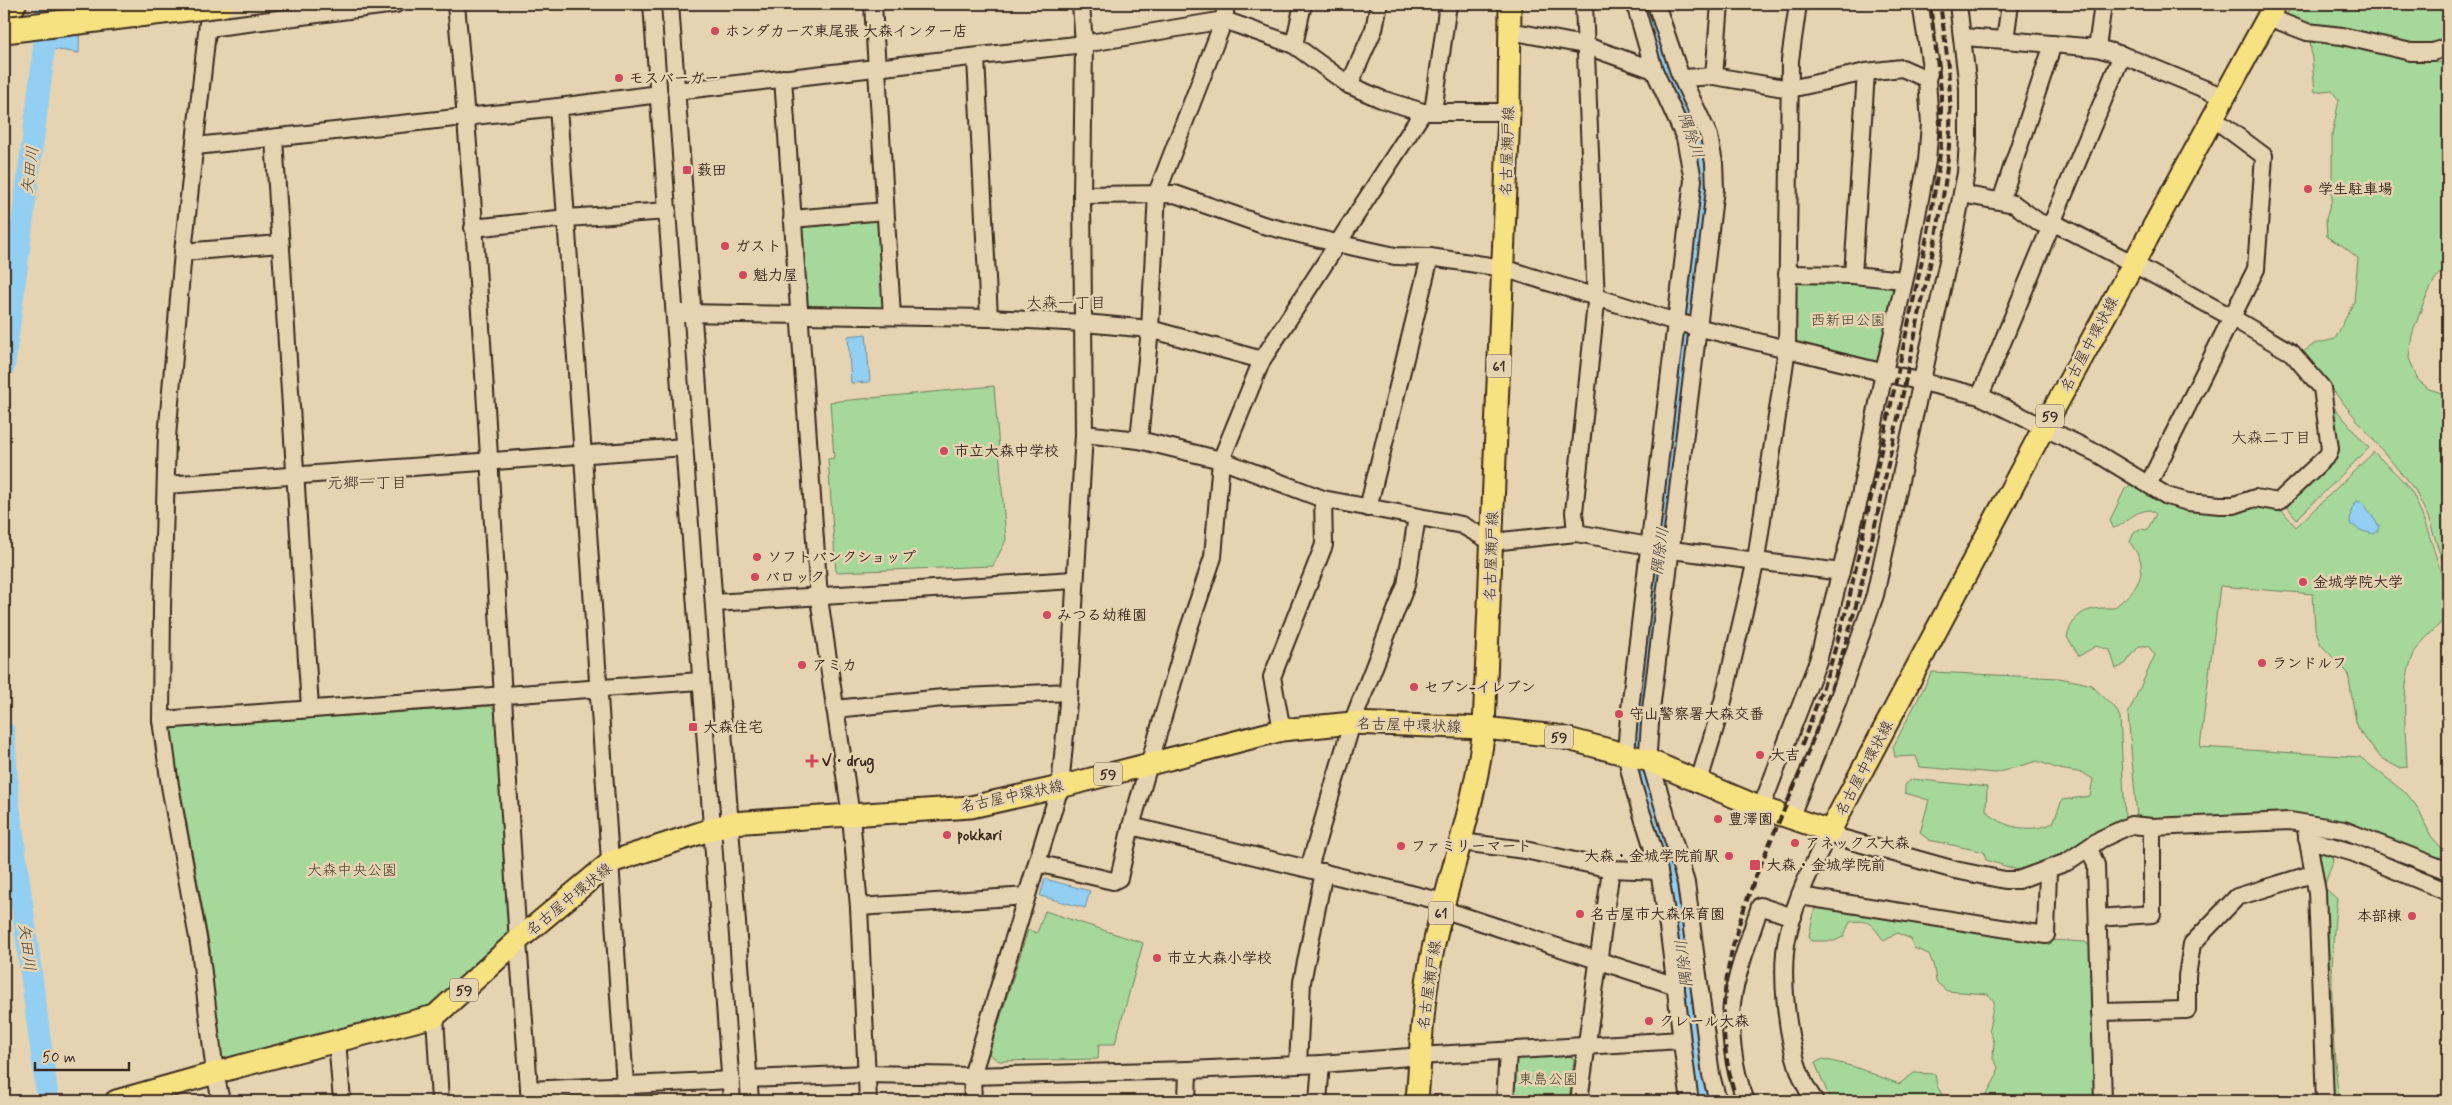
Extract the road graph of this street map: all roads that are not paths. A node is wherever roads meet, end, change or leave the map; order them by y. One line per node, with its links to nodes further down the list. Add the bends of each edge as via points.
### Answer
1 (13, 4): 23 (highway)
2 (210, 4): 26 (street)
3 (221, 4): 27 (highway, bridge)
4 (396, 4): 26 (street)
5 (456, 4): 54 (street)
6 (652, 4): 49 (street)
7 (670, 4): 48 (street)
8 (873, 4): 39 (street)
9 (1080, 4): 31 (street)
10 (1303, 4): 33 (street)
11 (1379, 4): 46 (street, via 1374,29)
12 (1448, 4): 52 (street)
13 (1510, 4): 28 (main road, 名古屋瀬戸線 / 61)
14 (1584, 4): 34 (street)
15 (1635, 4): 40 (street)
16 (1656, 4): 44 (street, via 1679,72)
17 (1720, 4): 42 (street)
18 (1798, 4): 47 (street, via 1790,60)
19 (1921, 4): 45 (street, via 1931,67)
20 (1958, 4): 29 (street)
21 (2010, 4): 30 (street)
22 (2103, 4): 36 (street)
23 (4, 5)
24 (2272, 10): 35 (street, via 2307,32 2342,36 2411,52 2432,52); 50 (main road, 名古屋中環状線 / 59)
25 (1225, 12): 31 (street); 33 (street); 58 (street)
26 (208, 28): 57 (street)
27 (4, 30)
28 (1510, 31): 34 (street); 53 (main road, 名古屋瀬戸線 / 61)
29 (1963, 37): 30 (street); 59 (street, via 1968,139)
30 (2005, 40): 32 (street)
31 (1084, 44): 38 (street); 60 (street)
32 (2053, 44): 36 (street); 61 (street)
33 (1294, 45): 46 (street)
34 (1584, 46): 40 (street); 77 (street)
35 (2448, 46)
36 (2098, 48): 37 (street)
37 (2122, 55): 50 (street); 66 (street)
38 (976, 58): 39 (street); 83 (street)
39 (877, 69): 43 (street); 63 (street)
40 (1654, 70): 84 (street, via 1685,138 1693,180)
41 (1866, 72): 45 (street, via 1902,68); 47 (street); 75 (street)
42 (1714, 76): 44 (street); 47 (street)
43 (783, 78): 48 (street); 65 (street)
44 (1684, 78): 86 (street, via 1708,136 1714,163 1715,189)
45 (1927, 79): 76 (street, via 1930,124 1927,161)
46 (1349, 85): 52 (street, via 1381,99)
47 (1790, 89): 74 (street)
48 (676, 92): 79 (street)
49 (660, 94): 51 (street); 62 (street)
50 (2224, 97): 55 (main road, 名古屋中環状線 / 59)
51 (558, 108): 54 (street); 64 (street)
52 (1428, 112): 53 (street); 68 (street)
53 (1509, 112): 73 (main road, 名古屋瀬戸線 / 61)
54 (466, 115): 56 (street); 67 (street)
55 (2213, 118): 72 (main road, 名古屋中環状線 / 59); 82 (street, via 2264,156 2256,269)
56 (274, 138): 57 (street); 69 (street)
57 (196, 146): 70 (street)
58 (1157, 193): 60 (street); 68 (street, via 1175,194 1263,225); 87 (street)
59 (1962, 194): 61 (street); 91 (street)
60 (1082, 195): 85 (street)
61 (2001, 201): 66 (street, via 2014,204 2040,223)
62 (668, 211): 64 (street); 78 (street)
63 (885, 211): 65 (street); 81 (street)
64 (567, 218): 67 (street); 97 (street)
65 (792, 219): 80 (street)
66 (2052, 224): 72 (street); 92 (street)
67 (473, 228): 99 (street)
68 (1336, 243): 71 (street, via 1395,256); 89 (street)
69 (280, 244): 70 (street); 100 (street)
70 (183, 252): 102 (street)
71 (1430, 257): 73 (street); 104 (street)
72 (2132, 263): 82 (street); 93 (main road, 名古屋中環状線 / 59)
73 (1503, 268): 77 (street); 107 (main road, 名古屋瀬戸線 / 61)
74 (1787, 274): 75 (street); 88 (street)
75 (1853, 275): 76 (street)
76 (1904, 280): 90 (street)
77 (1595, 296): 84 (street); 106 (street, via 1574,512)
78 (675, 313): 79 (street); 96 (street)
79 (692, 313): 80 (street); 114 (street)
80 (798, 315): 81 (street); 113 (street)
81 (892, 316): 83 (street)
82 (2231, 317): 101 (street); 101 (street, via 2292,353 2322,388 2330,449 2328,455 2278,502 2255,498 2234,505 2188,502 2167,496)
83 (989, 318): 85 (street)
84 (1676, 322): 86 (street); 108 (street)
85 (1084, 323): 87 (street); 94 (street)
86 (1698, 328): 88 (street); 109 (street)
87 (1150, 329): 89 (street); 95 (street)
88 (1787, 348): 90 (street); 110 (street)
89 (1262, 360): 98 (street)
90 (1884, 372): 91 (street); 111 (street, via 1860,496)
91 (1923, 382): 92 (street); 131 (street, via 1875,595 1838,700)
92 (1980, 396): 93 (street)
93 (2043, 429): 101 (street, via 2098,454); 135 (main road, 名古屋中環状線 / 59)
94 (1084, 434): 95 (street); 112 (street)
95 (1139, 440): 98 (street)
96 (685, 447): 97 (street); 115 (street)
97 (584, 456): 99 (street); 116 (street)
98 (1222, 460): 103 (street); 126 (street, via 1213,558 1188,631)
99 (490, 463): 100 (street); 118 (street)
100 (294, 474): 102 (street); 119 (street)
101 (2149, 483)
102 (166, 485): 121 (street)
103 (1324, 499): 104 (street); 124 (street, via 1324,546 1272,677)
104 (1368, 508): 105 (street)
105 (1418, 517): 107 (street, via 1462,525); 122 (street, via 1406,585)
106 (1576, 533): 107 (street); 108 (street)
107 (1492, 542): 123 (main road, 名古屋瀬戸線 / 61)
108 (1649, 546): 125 (street, via 1629,717)
109 (1672, 550): 110 (street); 125 (street, via 1648,751)
110 (1756, 560): 111 (street); 127 (street, via 1723,701)
111 (1841, 572): 129 (street, via 1818,662)
112 (1074, 580): 113 (street); 117 (street)
113 (819, 598): 114 (street); 120 (street)
114 (714, 603): 132 (street)
115 (700, 681): 116 (street); 132 (street)
116 (598, 690): 118 (street); 139 (street)
117 (1069, 692): 120 (street, via 943,698); 128 (street)
118 (505, 696): 119 (street); 154 (street)
119 (310, 708): 121 (street)
120 (835, 709): 130 (street)
121 (161, 720): 167 (street, via 200,949)
122 (1352, 723): 123 (main road, 名古屋中環状線 / 59); 124 (main road, 名古屋中環状線 / 59); 142 (street)
123 (1484, 728): 125 (main road, 名古屋中環状線 / 59, via 1557,736); 137 (main road, 名古屋瀬戸線 / 61, via 1481,757)
124 (1282, 730): 126 (main road, 名古屋中環状線 / 59)
125 (1638, 757): 127 (main road, 名古屋中環状線 / 59); 144 (street, via 1631,778); 189 (street, via 1686,883 1711,1075)
126 (1150, 764): 128 (main road, 名古屋中環状線 / 59); 133 (street)
127 (1700, 781): 129 (main road, 名古屋中環状線 / 59)
128 (1060, 787): 130 (main road, 名古屋中環状線 / 59, via 971,807); 140 (street)
129 (1761, 808): 131 (main road, 名古屋中環状線 / 59)
130 (852, 816): 132 (main road, 名古屋中環状線 / 59); 151 (street)
131 (1790, 818): 135 (main road, 名古屋中環状線 / 59)
132 (722, 826): 139 (main road, 名古屋中環状線 / 59); 170 (street); 171 (street)
133 (1131, 826): 140 (street, via 1119,878 1112,881); 142 (street)
134 (2152, 827): 136 (street, via 2282,820); 138 (street, via 2131,825); 153 (street, via 2152,914)
135 (1830, 831): 143 (street, via 1841,838 2005,880 2018,880); 149 (street)
136 (2306, 831): 145 (street, via 2344,830); 146 (street); 147 (street)
137 (1460, 842): 141 (street, via 1525,850); 150 (main road, 名古屋瀬戸線 / 61)
138 (2090, 848): 143 (street); 153 (street, via 2096,865)
139 (611, 862): 154 (main road, 名古屋中環状線 / 59); 172 (street)
140 (1037, 863): 148 (street)
141 (1610, 869): 144 (street); 155 (street)
142 (1317, 870): 150 (street); 165 (street, via 1302,982)
143 (2048, 870): 149 (street, via 2046,935)
144 (1659, 871): 156 (street)
145 (2448, 872)
146 (2312, 874): 157 (street, via 2237,897 2192,944 2186,1010); 193 (street, via 2317,892)
147 (2448, 892)
148 (1027, 896): 151 (street); 169 (street)
149 (1800, 896): 152 (street)
150 (1443, 906): 155 (street); 163 (main road, 名古屋瀬戸線 / 61, via 1427,980)
151 (859, 907): 168 (street)
152 (1793, 917): 190 (street, via 1760,906 1733,992 1731,1025 1735,1060); 191 (street, via 1788,934 1784,982 1791,1036 1802,1078)
153 (2098, 918): 157 (street)
154 (518, 940): 158 (main road, 名古屋中環状線 / 59); 173 (street)
155 (1597, 960): 156 (street); 161 (street)
156 (1676, 986): 160 (street)
157 (2100, 1012): 192 (street)
158 (435, 1016): 159 (main road, 名古屋中環状線 / 59); 177 (street)
159 (337, 1040): 167 (main road, 名古屋中環状線 / 59); 176 (street)
160 (1680, 1040): 161 (street); 188 (street)
161 (1586, 1047): 162 (street); 187 (street)
162 (1508, 1051): 163 (street); 186 (street)
163 (1420, 1058): 164 (street); 185 (main road, 名古屋瀬戸線 / 61)
164 (1321, 1064): 165 (street); 184 (street)
165 (1298, 1065): 166 (street)
166 (1188, 1070): 169 (street); 183 (street)
167 (215, 1073): 174 (main road, 名古屋中環状線 / 59); 175 (street)
168 (866, 1074): 169 (street); 170 (street); 181 (street)
169 (972, 1076): 182 (street)
170 (748, 1079): 180 (street)
171 (731, 1080): 172 (street); 179 (street)
172 (625, 1084): 173 (street); 178 (street)
173 (529, 1096)
174 (116, 1101)
175 (221, 1101)
176 (342, 1101)
177 (440, 1101)
178 (626, 1101)
179 (732, 1101)
180 (750, 1101)
181 (868, 1101)
182 (973, 1101)
183 (1188, 1101)
184 (1318, 1101)
185 (1417, 1101)
186 (1506, 1101)
187 (1579, 1101)
188 (1690, 1101)
189 (1718, 1101)
190 (1746, 1101)
191 (1814, 1101)
192 (2103, 1101)
193 (2325, 1101)

